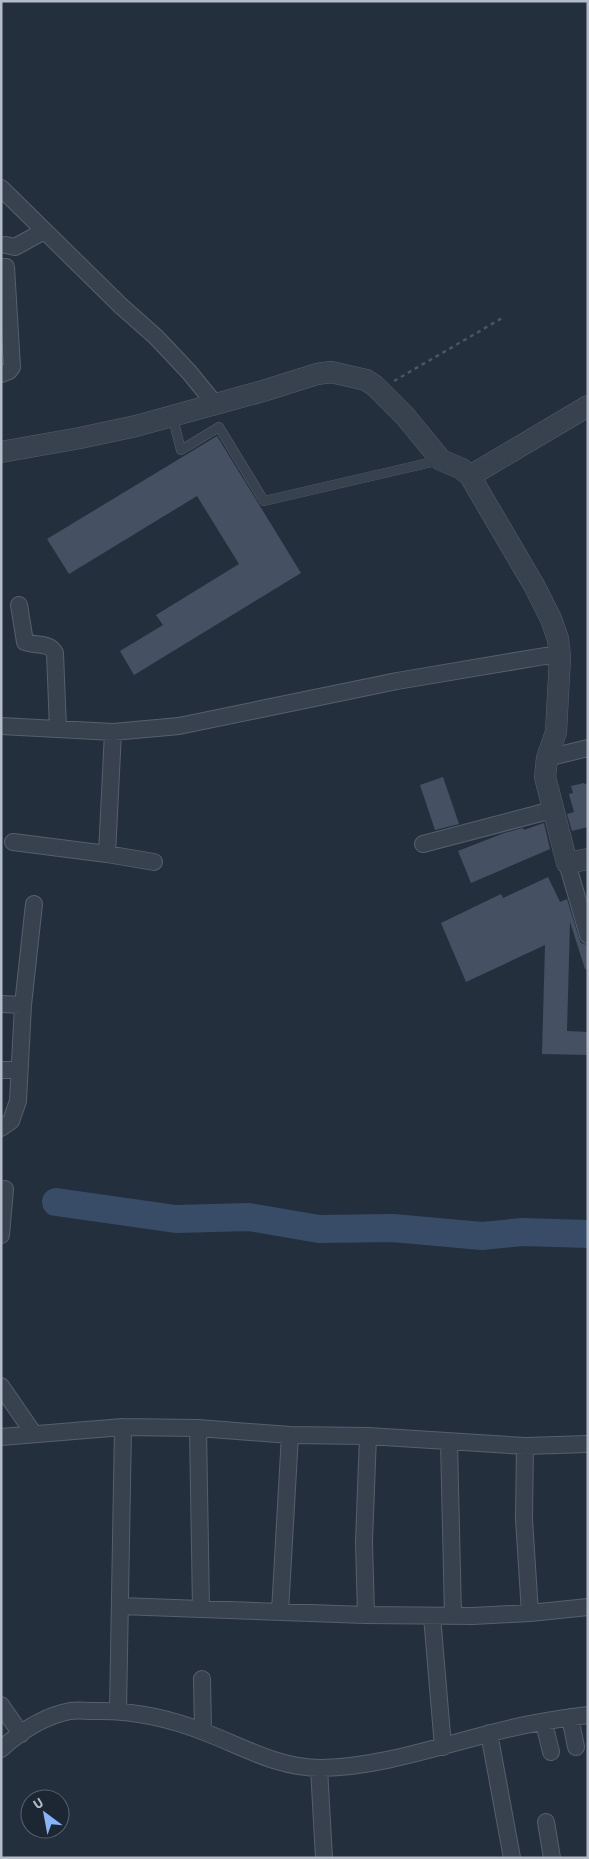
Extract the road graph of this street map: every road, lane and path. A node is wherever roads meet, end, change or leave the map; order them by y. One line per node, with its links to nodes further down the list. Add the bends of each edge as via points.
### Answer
1 (1, 188): 2 (street)
2 (44, 231): 3 (street, via 15,247); 8 (street, via 156,337)
3 (4, 243)
4 (1, 267): 6 (street, via 6,267 12,367)
5 (504, 317): 7 (path)
6 (1, 374)
7 (380, 390): 8 (street, via 366,380 331,372); 12 (street)
8 (215, 404): 10 (street)
9 (588, 406): 13 (street)
10 (172, 415): 11 (street, via 90,436); 12 (lane, via 181,450 219,427 264,501)
11 (1, 452)
12 (441, 460): 13 (street)
13 (470, 476): 15 (street, via 552,619)
14 (19, 605): 17 (street, via 25,642 48,645 55,653)
15 (560, 657): 18 (street, via 545,656 397,681 178,726); 20 (street, via 556,732)
16 (1, 726): 17 (street)
17 (58, 729): 18 (street)
18 (113, 732): 24 (street)
19 (588, 748): 20 (street)
20 (547, 758): 21 (street, via 545,777)
21 (552, 810): 23 (street); 25 (street)
22 (13, 842): 24 (street)
23 (423, 844)
24 (107, 854): 26 (street)
25 (578, 861): 28 (street)
26 (154, 862)
27 (34, 904): 30 (street)
28 (588, 935)
29 (1, 1004): 30 (street)
30 (23, 1005): 32 (street)
31 (1, 1070): 32 (street)
32 (19, 1070): 33 (street, via 16,1108 11,1121)
33 (1, 1128)
34 (5, 1189): 35 (street)
35 (1, 1235)
36 (1, 1386): 39 (street)
37 (123, 1427): 38 (street); 39 (street); 46 (street)
38 (198, 1428): 40 (street); 48 (street)
39 (34, 1434): 42 (street)
40 (290, 1435): 41 (street); 49 (street)
41 (368, 1436): 43 (street); 51 (street, via 364,1542)
42 (1, 1437)
43 (449, 1442): 45 (street); 53 (street)
44 (588, 1444): 45 (street)
45 (526, 1446): 50 (street, via 524,1519)
46 (120, 1606): 48 (street); 56 (street)
47 (588, 1607): 50 (street)
48 (201, 1609): 49 (street)
49 (280, 1612): 51 (street)
50 (530, 1613): 53 (street)
51 (366, 1615): 52 (street)
52 (432, 1616): 53 (street); 63 (street)
53 (453, 1616)
54 (202, 1679): 60 (street)
55 (1, 1705): 61 (street)
56 (118, 1710): 60 (street, via 163,1718); 61 (street, via 71,1711 39,1722)
57 (588, 1715): 58 (street)
58 (570, 1717): 59 (street); 64 (street)
59 (544, 1723): 62 (street); 66 (street)
60 (203, 1731): 67 (street, via 267,1759)
61 (20, 1734): 65 (street)
62 (489, 1734): 63 (street); 70 (street)
63 (443, 1747): 67 (street)
64 (576, 1747)
65 (1, 1749)
66 (551, 1752)
67 (320, 1771): 69 (street)
68 (546, 1822): 71 (street)
69 (324, 1858)
70 (512, 1858)
71 (552, 1858)

